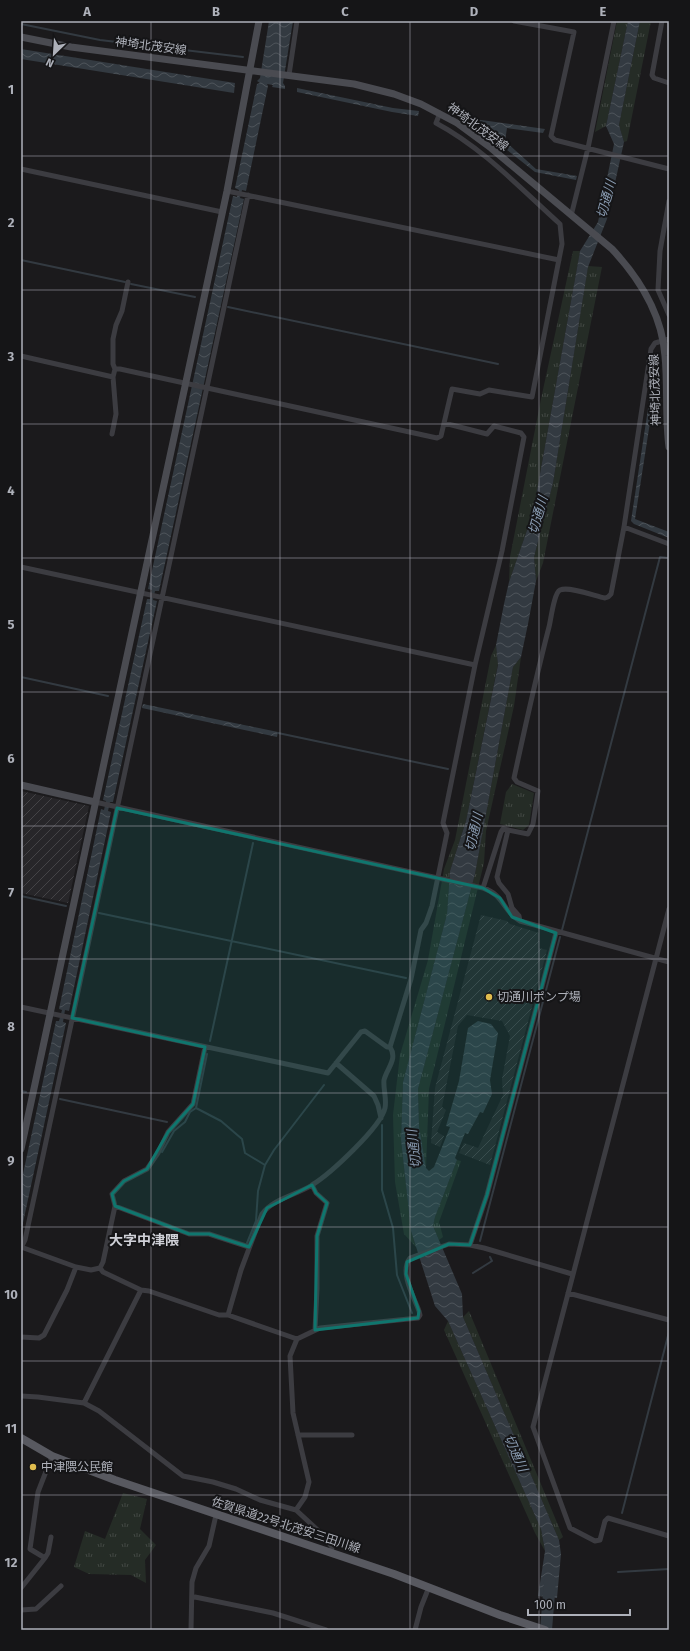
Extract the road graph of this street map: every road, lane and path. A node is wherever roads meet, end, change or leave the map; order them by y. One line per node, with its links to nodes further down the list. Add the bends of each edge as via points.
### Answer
1 (259, 21): 7 (street)
2 (297, 21): 8 (street)
3 (514, 21): 11 (street, via 574,32 551,136 555,140)
4 (614, 21): 11 (street)
5 (662, 21): 9 (street, via 652,75)
6 (21, 37): 7 (street, 神埼北茂安線, via 71,47)
7 (254, 70): 8 (street, 神埼北茂安線); 14 (street)
8 (289, 75): 10 (street, 神埼北茂安線, via 354,84 394,94)
9 (669, 83)
10 (440, 113): 18 (street, 神埼北茂安線, via 491,148); 19 (street, via 436,123 477,150 560,224 562,244)
11 (588, 148): 13 (street); 18 (street)
12 (21, 169): 17 (street)
13 (669, 169)
14 (227, 191): 15 (street); 17 (street)
15 (248, 195): 19 (street); 27 (street)
16 (669, 201): 21 (street, via 660,251 658,290)
17 (222, 212): 26 (street)
18 (571, 216): 22 (street, 神埼北茂安線, via 612,249 627,265 653,308)
19 (559, 260): 28 (street, via 532,397 489,390 480,394 452,389)
20 (128, 282): 24 (street, via 113,339)
21 (669, 316)
22 (666, 340): 30 (street, 神埼北茂安線, via 666,426); 31 (street, via 656,343 651,349)
23 (21, 356): 25 (street)
24 (115, 369): 25 (street); 26 (street)
25 (113, 377): 29 (street, via 116,414)
26 (188, 384): 27 (street); 34 (street)
27 (206, 387): 28 (street, via 437,438 441,436); 35 (street)
28 (444, 423): 36 (street, via 487,434 494,426 521,433 524,437 502,551)
29 (112, 434)
30 (669, 448)
31 (624, 527): 32 (street); 40 (street, via 618,565 608,597 567,589 556,594 514,778 517,782 538,791 533,824 528,834)
32 (669, 544)
33 (21, 568): 34 (street)
34 (141, 594): 35 (street); 38 (street)
35 (161, 598): 36 (street); 39 (street)
36 (475, 665): 41 (street, via 444,823 447,833)
37 (21, 785): 38 (street)
38 (95, 802): 39 (street); 49 (street)
39 (117, 808): 41 (street); 50 (street)
40 (508, 830): 42 (street, via 503,829 501,832); 44 (street, via 497,878 508,894)
41 (439, 879): 42 (street); 52 (street, via 422,930 411,979)
42 (482, 888): 44 (street, via 500,898 512,917)
43 (669, 909): 46 (street)
44 (520, 922): 45 (street)
45 (556, 933): 46 (street); 58 (street, via 487,1195)
46 (656, 959): 47 (street); 63 (street)
47 (669, 962)
48 (21, 1007): 49 (street)
49 (50, 1013): 50 (street); 55 (street)
50 (72, 1018): 51 (street); 60 (street, via 25,1240)
51 (205, 1047): 53 (street, via 328,1073); 57 (street, via 193,1104 168,1132 147,1169 124,1181 112,1194)
52 (390, 1047): 53 (street, via 366,1032 361,1032); 54 (street, via 394,1059 386,1074 385,1108)
53 (336, 1064): 54 (street, via 374,1096)
54 (381, 1118): 56 (street, via 341,1161)
55 (21, 1149)
56 (312, 1185): 59 (street, via 267,1208 262,1214); 68 (street, via 316,1193 327,1203 317,1236)
57 (116, 1206): 59 (street, via 189,1234 209,1234); 62 (street)
58 (470, 1245): 63 (street); 68 (street, via 449,1244 410,1258 407,1262 406,1274 419,1311 418,1318)
59 (249, 1247): 66 (street)
60 (21, 1248): 61 (street)
61 (76, 1267): 62 (street, via 91,1270); 69 (street, via 44,1336)
62 (100, 1268): 64 (street, via 103,1272)
63 (572, 1274): 65 (street)
64 (141, 1290): 66 (street, via 219,1315); 72 (street)
65 (568, 1294): 67 (street); 79 (street, via 532,1426 570,1528 595,1541 600,1540 608,1518)
66 (228, 1315): 70 (street)
67 (669, 1320)
68 (315, 1330): 70 (street)
69 (21, 1337)
70 (298, 1339): 73 (street, via 290,1356 293,1413)
71 (21, 1396): 72 (street)
72 (84, 1403): 77 (street, via 99,1411 183,1476 213,1482 260,1500)
73 (298, 1435): 74 (street); 77 (street, via 309,1482 305,1497)
74 (352, 1435)
75 (21, 1438): 76 (main road, 佐賀県道22号北茂安三田川線)
76 (52, 1456): 78 (main road, 佐賀県道22号北茂安三田川線); 82 (street, via 38,1492 30,1549)
77 (296, 1510): 81 (street, via 323,1535 332,1547)
78 (216, 1515): 81 (main road, 佐賀県道22号北茂安三田川線); 86 (street, via 209,1546 196,1568 192,1582)
79 (669, 1536)
80 (52, 1537): 82 (street)
81 (331, 1552): 84 (main road, 佐賀県道22号北茂安三田川線)
82 (45, 1558): 85 (street)
83 (61, 1586): 87 (street, via 36,1609)
84 (429, 1587): 88 (main road, 佐賀県道22号北茂安三田川線); 91 (street)
85 (21, 1588)
86 (192, 1598): 89 (street); 90 (street, via 272,1613)
87 (21, 1610)
88 (528, 1626): 92 (main road, 佐賀県道22号北茂安三田川線)
89 (191, 1630)
90 (326, 1630)
91 (416, 1630)
92 (545, 1630)

